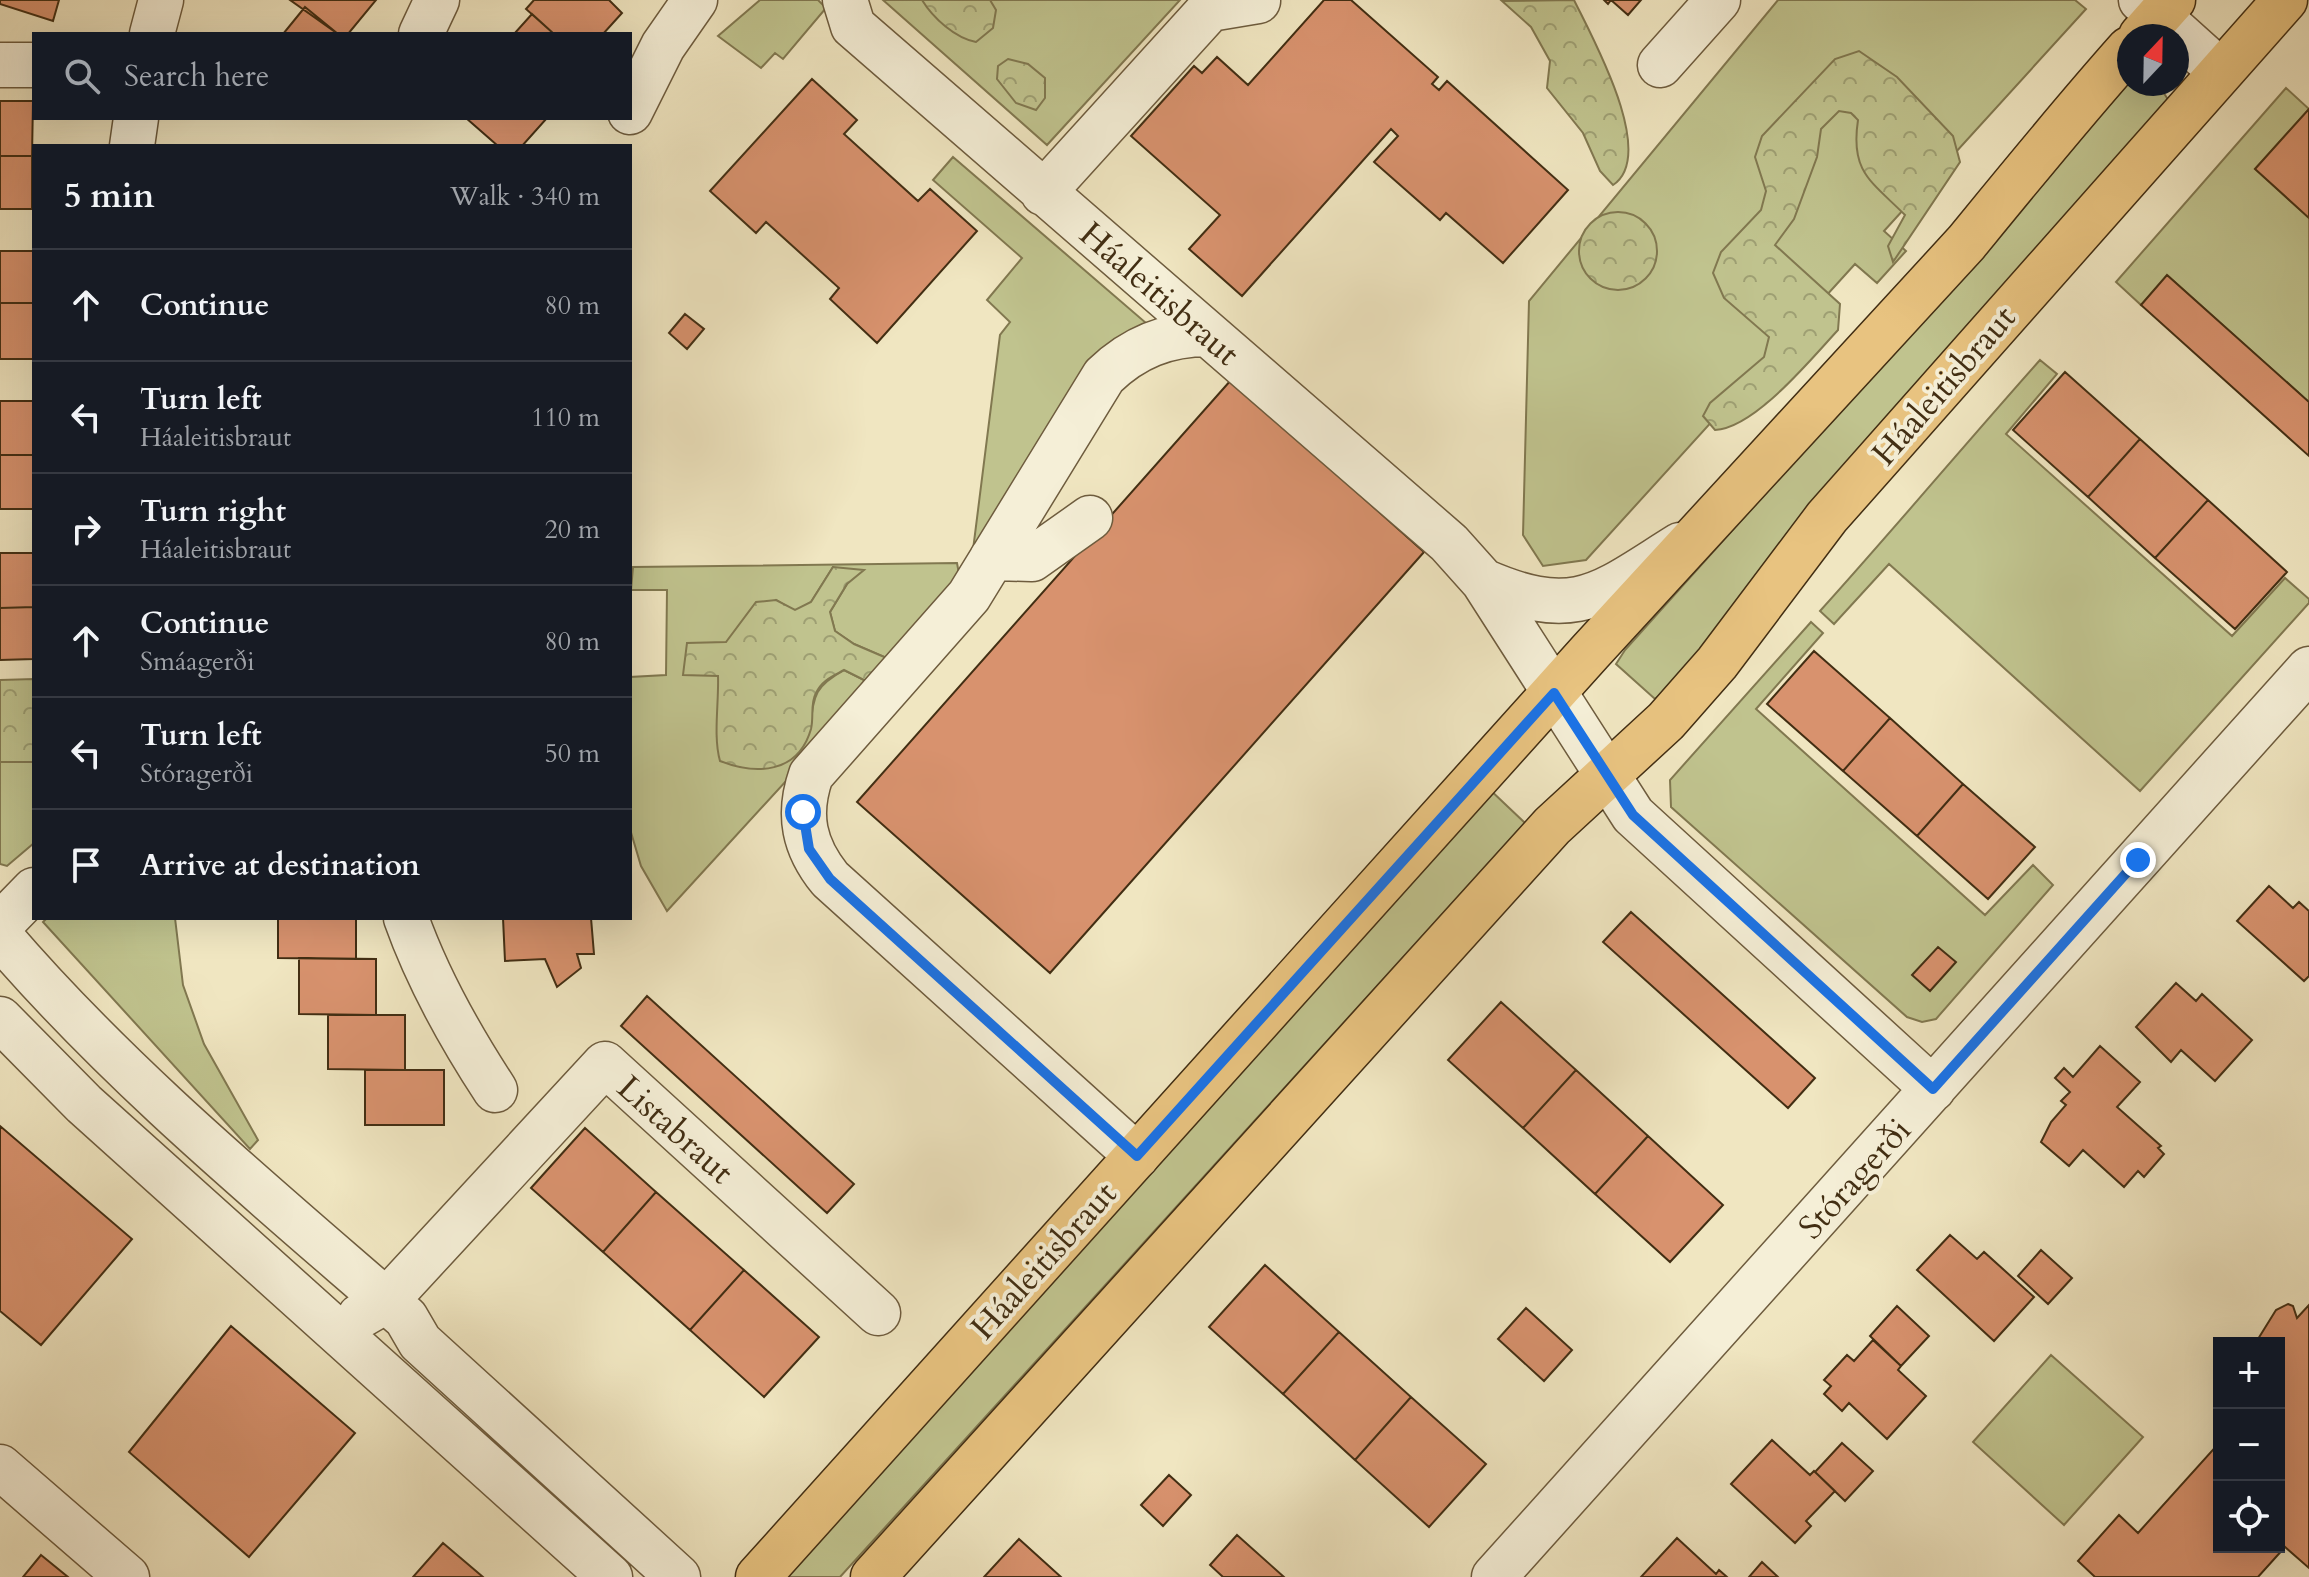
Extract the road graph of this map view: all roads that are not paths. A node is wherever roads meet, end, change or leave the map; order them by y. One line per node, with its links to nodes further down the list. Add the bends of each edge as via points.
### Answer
1 (161, 0): 10 (street)
2 (437, 0): 11 (street)
3 (695, 0): 17 (street, via 663,46)
4 (845, 0): 22 (street, Háaleitisbraut, via 853,26)
5 (1257, 0): 6 (street); 22 (street, via 1210,9)
6 (1282, 0)
7 (1718, 0): 15 (street)
8 (2285, 0): 16 (main road, Háaleitisbraut)
9 (2153, 13): 16 (street)
10 (153, 32)
11 (422, 32)
12 (2117, 62): 25 (main road, Háaleitisbraut, via 2037,152 1998,207)
13 (0, 65): 14 (street)
14 (32, 65)
15 (1660, 65)
16 (2220, 71): 30 (main road, Háaleitisbraut, via 1827,517 1717,663 1666,721)
17 (632, 108)
18 (136, 120): 20 (street)
19 (627, 120): 21 (street)
20 (132, 144)
21 (618, 144)
22 (1043, 193): 23 (street, Háaleitisbraut)
23 (1208, 334): 26 (street, via 1157,341 1104,376); 27 (street, Háaleitisbraut, via 1449,543)
24 (1090, 518): 26 (street, via 1032,559)
25 (1699, 534): 27 (street, Háaleitisbraut, via 1598,596 1581,600 1543,602); 29 (main road, Háaleitisbraut)
26 (992, 558): 38 (street, via 969,596 811,775 804,831 809,849 830,879)
27 (1483, 581): 29 (street, Háaleitisbraut)
28 (2309, 669): 36 (street, Stóragerði)
29 (1554, 693): 30 (street, Háaleitisbraut); 38 (main road, Háaleitisbraut)
30 (1607, 774): 36 (street, via 1646,828); 47 (main road, Háaleitisbraut, via 1538,842)
31 (32, 892): 33 (street)
32 (407, 920): 37 (street, via 459,1035)
33 (0, 925)
34 (0, 936): 39 (street, via 60,1006)
35 (0, 1019): 41 (street, via 84,1104)
36 (1933, 1089): 48 (street, Stóragerði)
37 (495, 1090)
38 (1137, 1156): 46 (main road, Háaleitisbraut)
39 (386, 1301): 40 (street, Listabraut, via 605,1064); 41 (street, Listabraut); 45 (street, via 410,1322 420,1342)
40 (878, 1313)
41 (335, 1329): 44 (street)
42 (5, 1482): 43 (street)
43 (127, 1577)
44 (610, 1577)
45 (678, 1577)
46 (758, 1577)
47 (873, 1577)
48 (1494, 1577)

